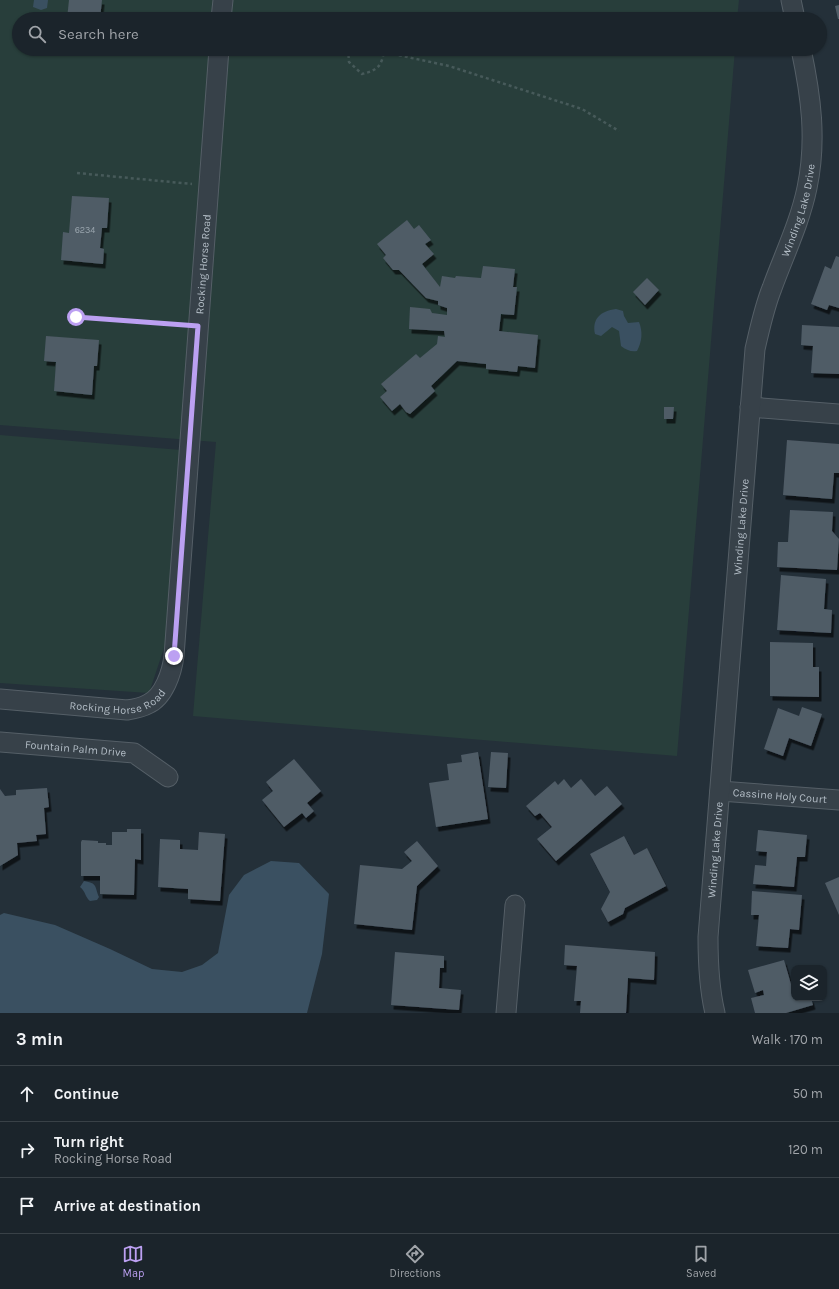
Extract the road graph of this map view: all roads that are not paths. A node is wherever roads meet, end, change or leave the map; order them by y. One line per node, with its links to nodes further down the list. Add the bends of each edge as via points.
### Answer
1 (223, 0): 3 (street)
2 (791, 0): 4 (street)
3 (222, 12)
4 (794, 12)
5 (218, 56): 9 (street, Rocking Horse Road, via 174,656 168,682 150,704 127,710)
6 (803, 56): 7 (street, Winding Lake Drive, via 809,86 812,124 811,163 796,225 763,312)
7 (750, 407): 8 (street); 12 (street, Winding Lake Drive)
8 (839, 414)
9 (0, 699)
10 (0, 742): 11 (street, Fountain Palm Drive, via 134,753)
11 (168, 777)
12 (720, 791): 13 (street, Cassine Holy Court); 16 (street, Winding Lake Drive, via 708,937 708,968)
13 (839, 800)
14 (515, 905): 15 (street)
15 (506, 1013)
16 (715, 1013)

